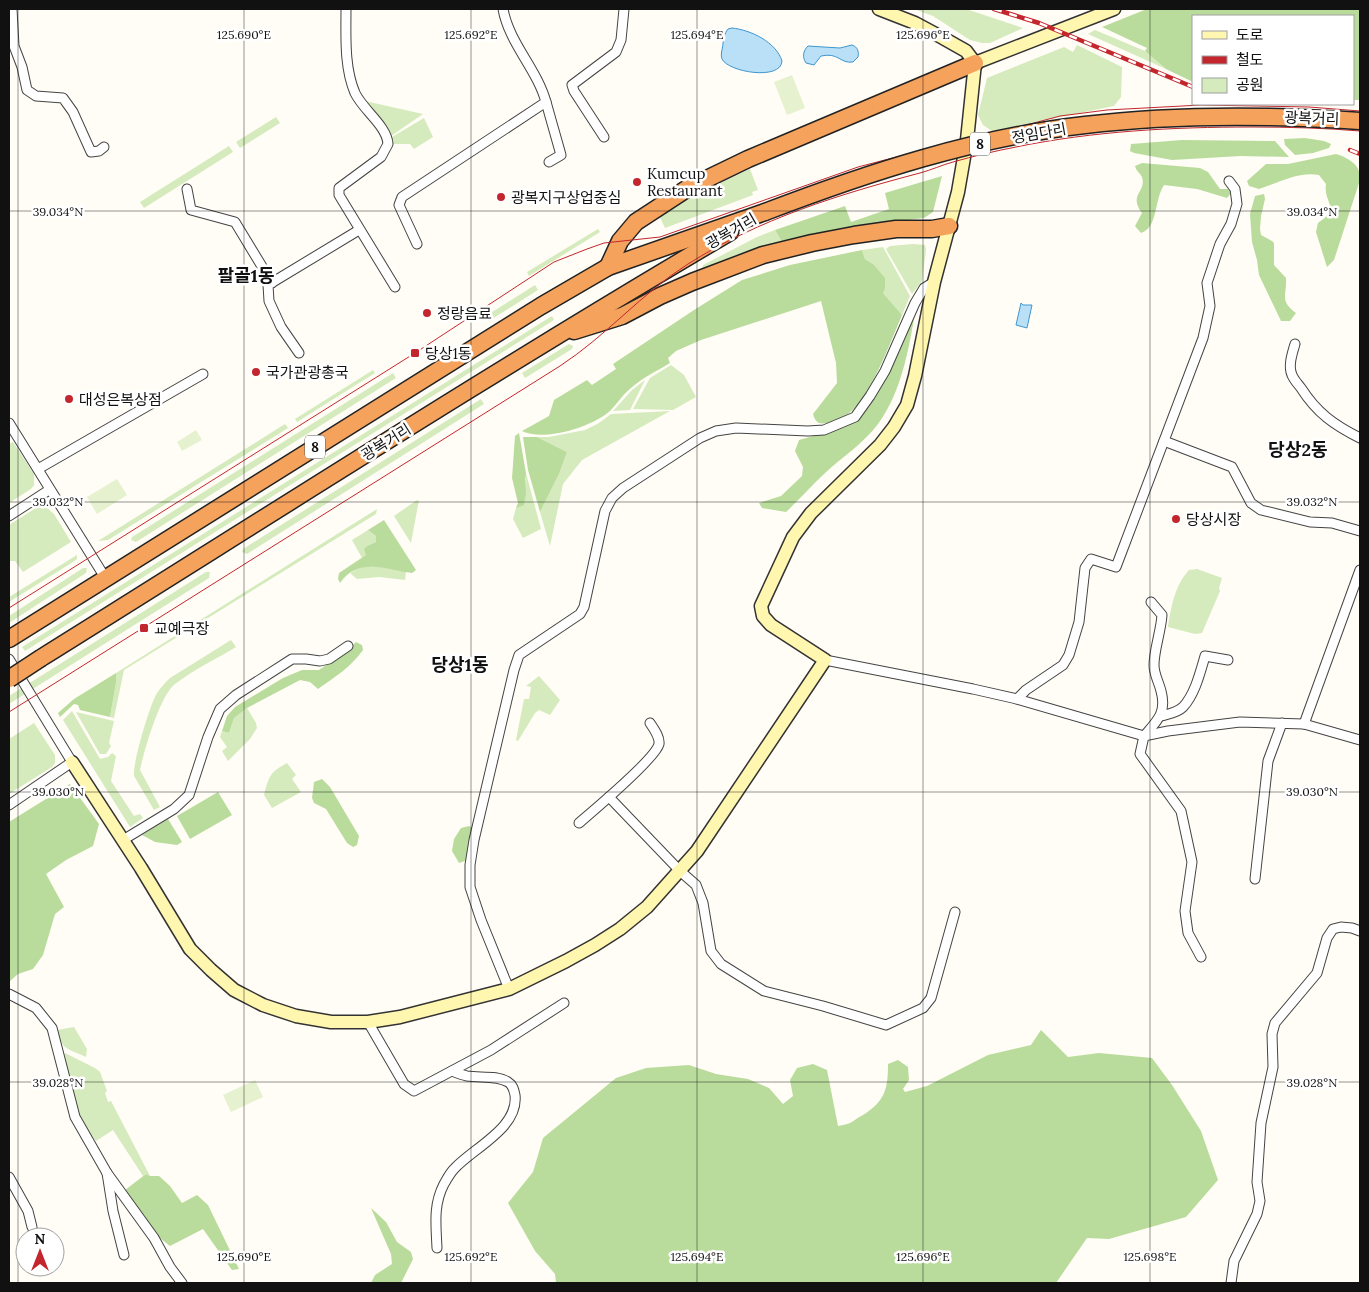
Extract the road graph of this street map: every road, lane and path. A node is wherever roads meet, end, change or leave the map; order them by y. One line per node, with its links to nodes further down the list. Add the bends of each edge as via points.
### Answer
1 (12, 9): 12 (street, via 14,46 27,90 36,96 63,98 91,152)
2 (346, 9): 18 (street, via 350,77 366,111 388,138 387,149 381,157 339,188 339,195)
3 (503, 9): 8 (street, via 507,26 543,89)
4 (624, 9): 11 (street, via 616,52 572,85)
5 (879, 9): 7 (street, via 951,42 966,51)
6 (1114, 9): 7 (street)
7 (975, 64): 17 (street, via 967,140); 20 (highway, via 748,159 688,188 636,222 620,241)
8 (546, 102): 13 (street, via 561,155); 19 (street, via 402,197 399,205)
9 (1204, 117): 10 (highway, 광복거리 / 8, bridge); 16 (highway, 정임다리 / 8, bridge, via 1084,125 1029,133 862,177)
10 (1360, 121)
11 (604, 138)
12 (104, 147)
13 (549, 162)
14 (1229, 181): 30 (street, via 1237,196 1235,212 1207,283 1210,306 1203,338)
15 (187, 189): 21 (street, via 191,210 235,222)
16 (765, 212): 20 (highway, 광복거리 / 8); 24 (highway, 광복거리 / 8)
17 (949, 226): 22 (street); 24 (highway, via 854,235 763,255 692,282 622,316)
18 (359, 230): 21 (street); 23 (street)
19 (417, 244)
20 (608, 267): 36 (highway, 광복거리 / 8)
21 (272, 282): 26 (street, via 268,285 269,300 281,327)
22 (934, 282): 41 (street, via 907,405 880,445 828,495 793,537 760,606 771,625); 61 (street, via 924,288 915,303 885,371 855,417 816,431 736,428 716,431 700,438 612,498 605,511 580,614 519,655 474,840 470,887)
23 (395, 287)
24 (559, 334): 43 (highway, 광복거리 / 8, bridge)
25 (1295, 344): 29 (street, via 1290,361 1292,374 1307,397 1325,418)
26 (299, 353)
27 (202, 374): 31 (street)
28 (9, 423): 31 (street)
29 (1360, 438)
30 (1164, 441): 34 (street, via 1232,467 1252,503 1261,510); 44 (street, via 1116,567 1091,559 1085,568 1079,622 1069,655 1063,665)
31 (38, 469): 32 (street)
32 (49, 490): 33 (street); 36 (street)
33 (9, 516)
34 (1360, 531)
35 (1360, 570): 48 (street)
36 (106, 579): 38 (highway, 광복거리 / 8)
37 (1151, 602): 45 (street, via 1162,615 1154,664 1162,691)
38 (9, 639)
39 (348, 646): 55 (street, via 329,659 292,660 236,695 220,709 189,795 174,809)
40 (9, 659): 51 (street)
41 (825, 660): 44 (street); 56 (street, via 697,851)
42 (1228, 660): 45 (street, via 1206,656 1182,707)
43 (9, 679)
44 (1017, 699): 49 (street)
45 (1161, 716): 49 (street)
46 (650, 723): 52 (street, via 659,738 658,746)
47 (1282, 724): 48 (street); 49 (street, via 1240,722); 57 (street, via 1268,761)
48 (1304, 724): 50 (street)
49 (1144, 736): 60 (street, via 1140,754 1181,811 1188,837 1192,862 1185,911 1188,932)
50 (1360, 740)
51 (72, 762): 53 (street); 55 (street)
52 (609, 797): 54 (street); 56 (street)
53 (9, 805)
54 (579, 823)
55 (124, 840): 64 (street, via 190,949 234,990 263,1005 296,1016 331,1022)
56 (680, 871): 58 (street, via 696,885 704,903 711,951 721,964 764,991 886,1025 923,1008 931,998); 61 (street, via 620,929 566,961)
57 (1255, 879)
58 (955, 912)
59 (1360, 931): 72 (street, via 1341,927 1333,929 1327,938 1317,973 1275,1023 1272,1067 1261,1123 1257,1182 1260,1201 1234,1261)
60 (1201, 957)
61 (509, 988): 64 (street, via 408,1016)
62 (9, 994): 66 (street, via 36,1008 52,1028 75,1118)
63 (564, 1003): 65 (street)
64 (368, 1022): 65 (street, via 404,1084 414,1091)
65 (452, 1071): 69 (street, via 508,1082 515,1097 508,1122 454,1169 444,1184 436,1207)
66 (107, 1173): 70 (street); 71 (street)
67 (9, 1177): 68 (street, via 28,1212)
68 (32, 1227)
69 (437, 1248)
70 (124, 1256)
71 (182, 1283)
72 (1231, 1283)

